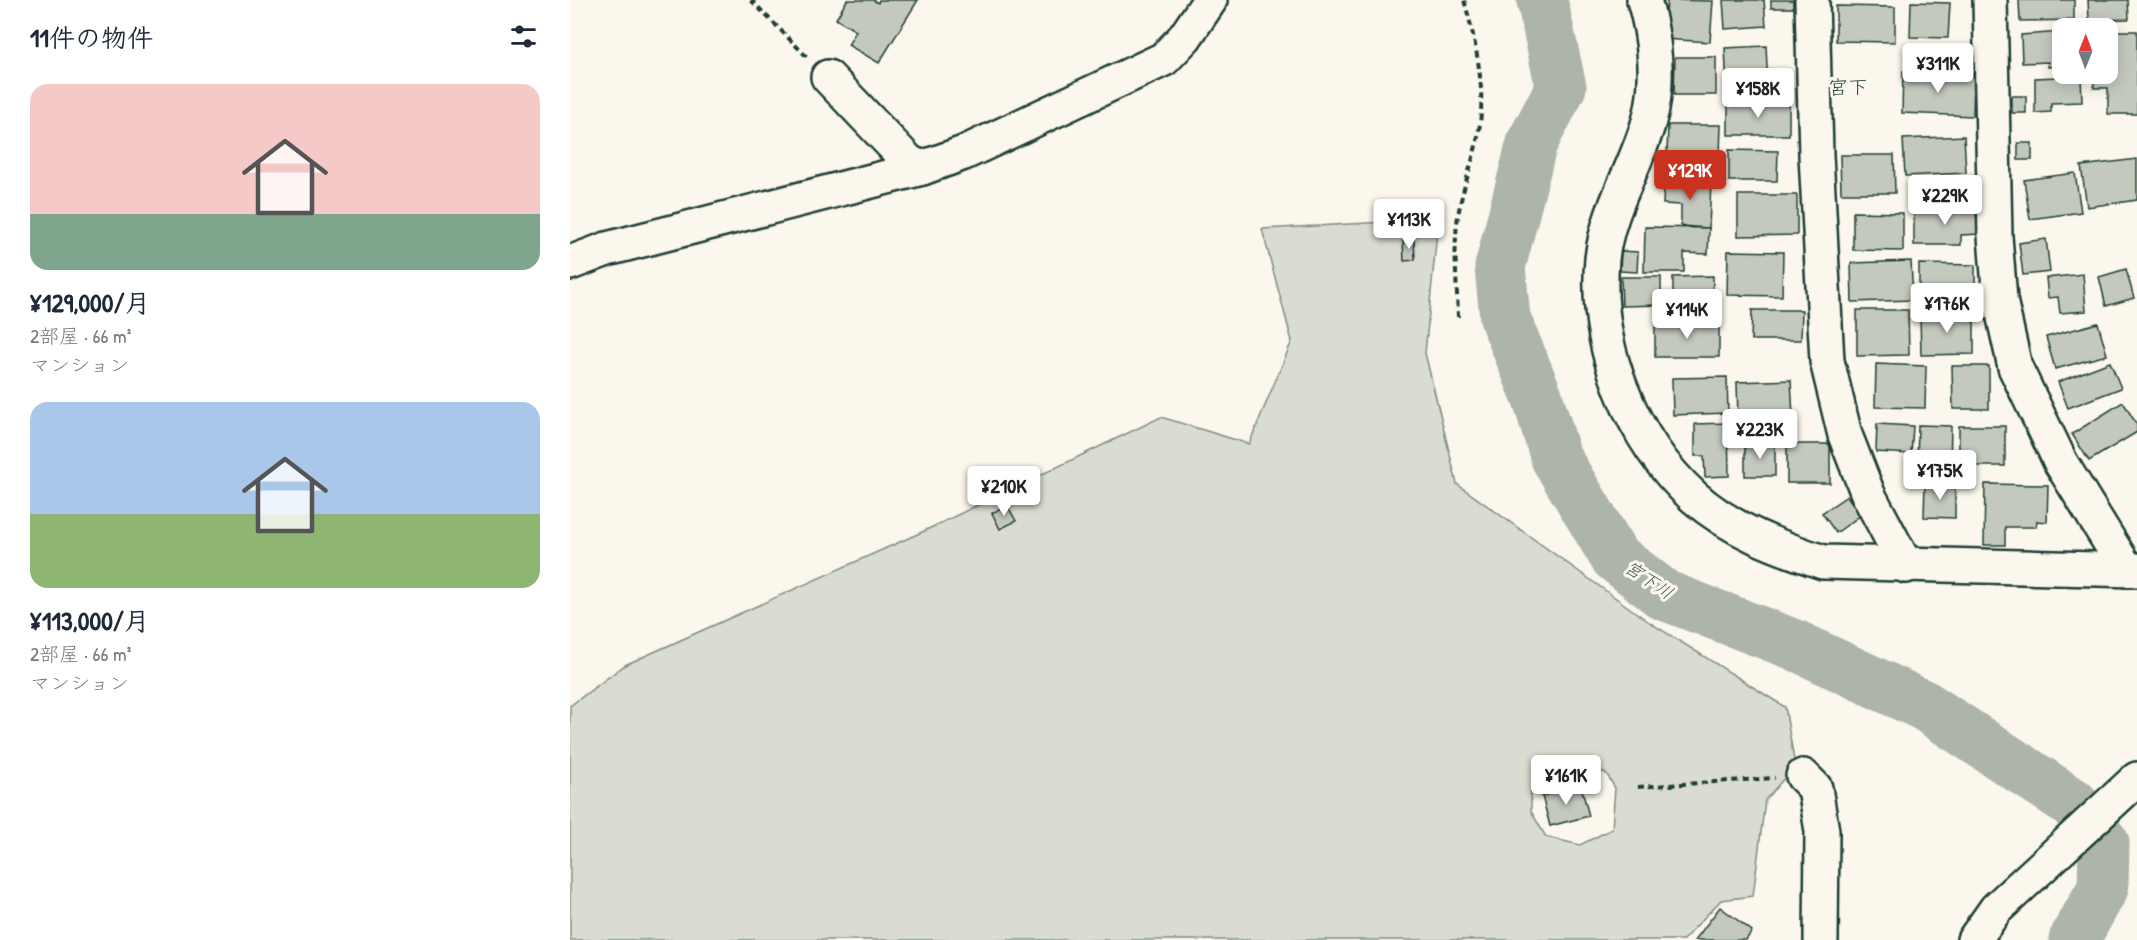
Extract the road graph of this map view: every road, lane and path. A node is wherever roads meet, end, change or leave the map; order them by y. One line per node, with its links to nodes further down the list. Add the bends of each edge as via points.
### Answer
1 (751, 0): 7 (path)
2 (1210, 0): 8 (street, via 1185,37 1164,58 964,153)
3 (1464, 0): 10 (path, via 1479,65 1480,99 1479,134 1458,214)
4 (1644, 0): 11 (street, via 1653,30 1650,120 1614,209 1602,259 1603,320 1615,375 1637,425 1664,464 1695,497 1735,526 1776,547 1823,562)
5 (1812, 0): 11 (street, via 1827,361 1845,435 1868,494)
6 (1990, 0): 12 (street, via 1996,248 2000,300 2015,367 2061,463)
7 (828, 77): 8 (street, via 909,162)
8 (922, 168): 9 (street, via 607,249)
9 (570, 263)
10 (1458, 317)
11 (1906, 566): 12 (street)
12 (2132, 570)
13 (1803, 776): 15 (path); 16 (street, via 1815,788 1822,831)
14 (2134, 782): 17 (street, via 1996,909)
15 (1638, 787)
16 (1821, 940)
17 (1974, 940)

